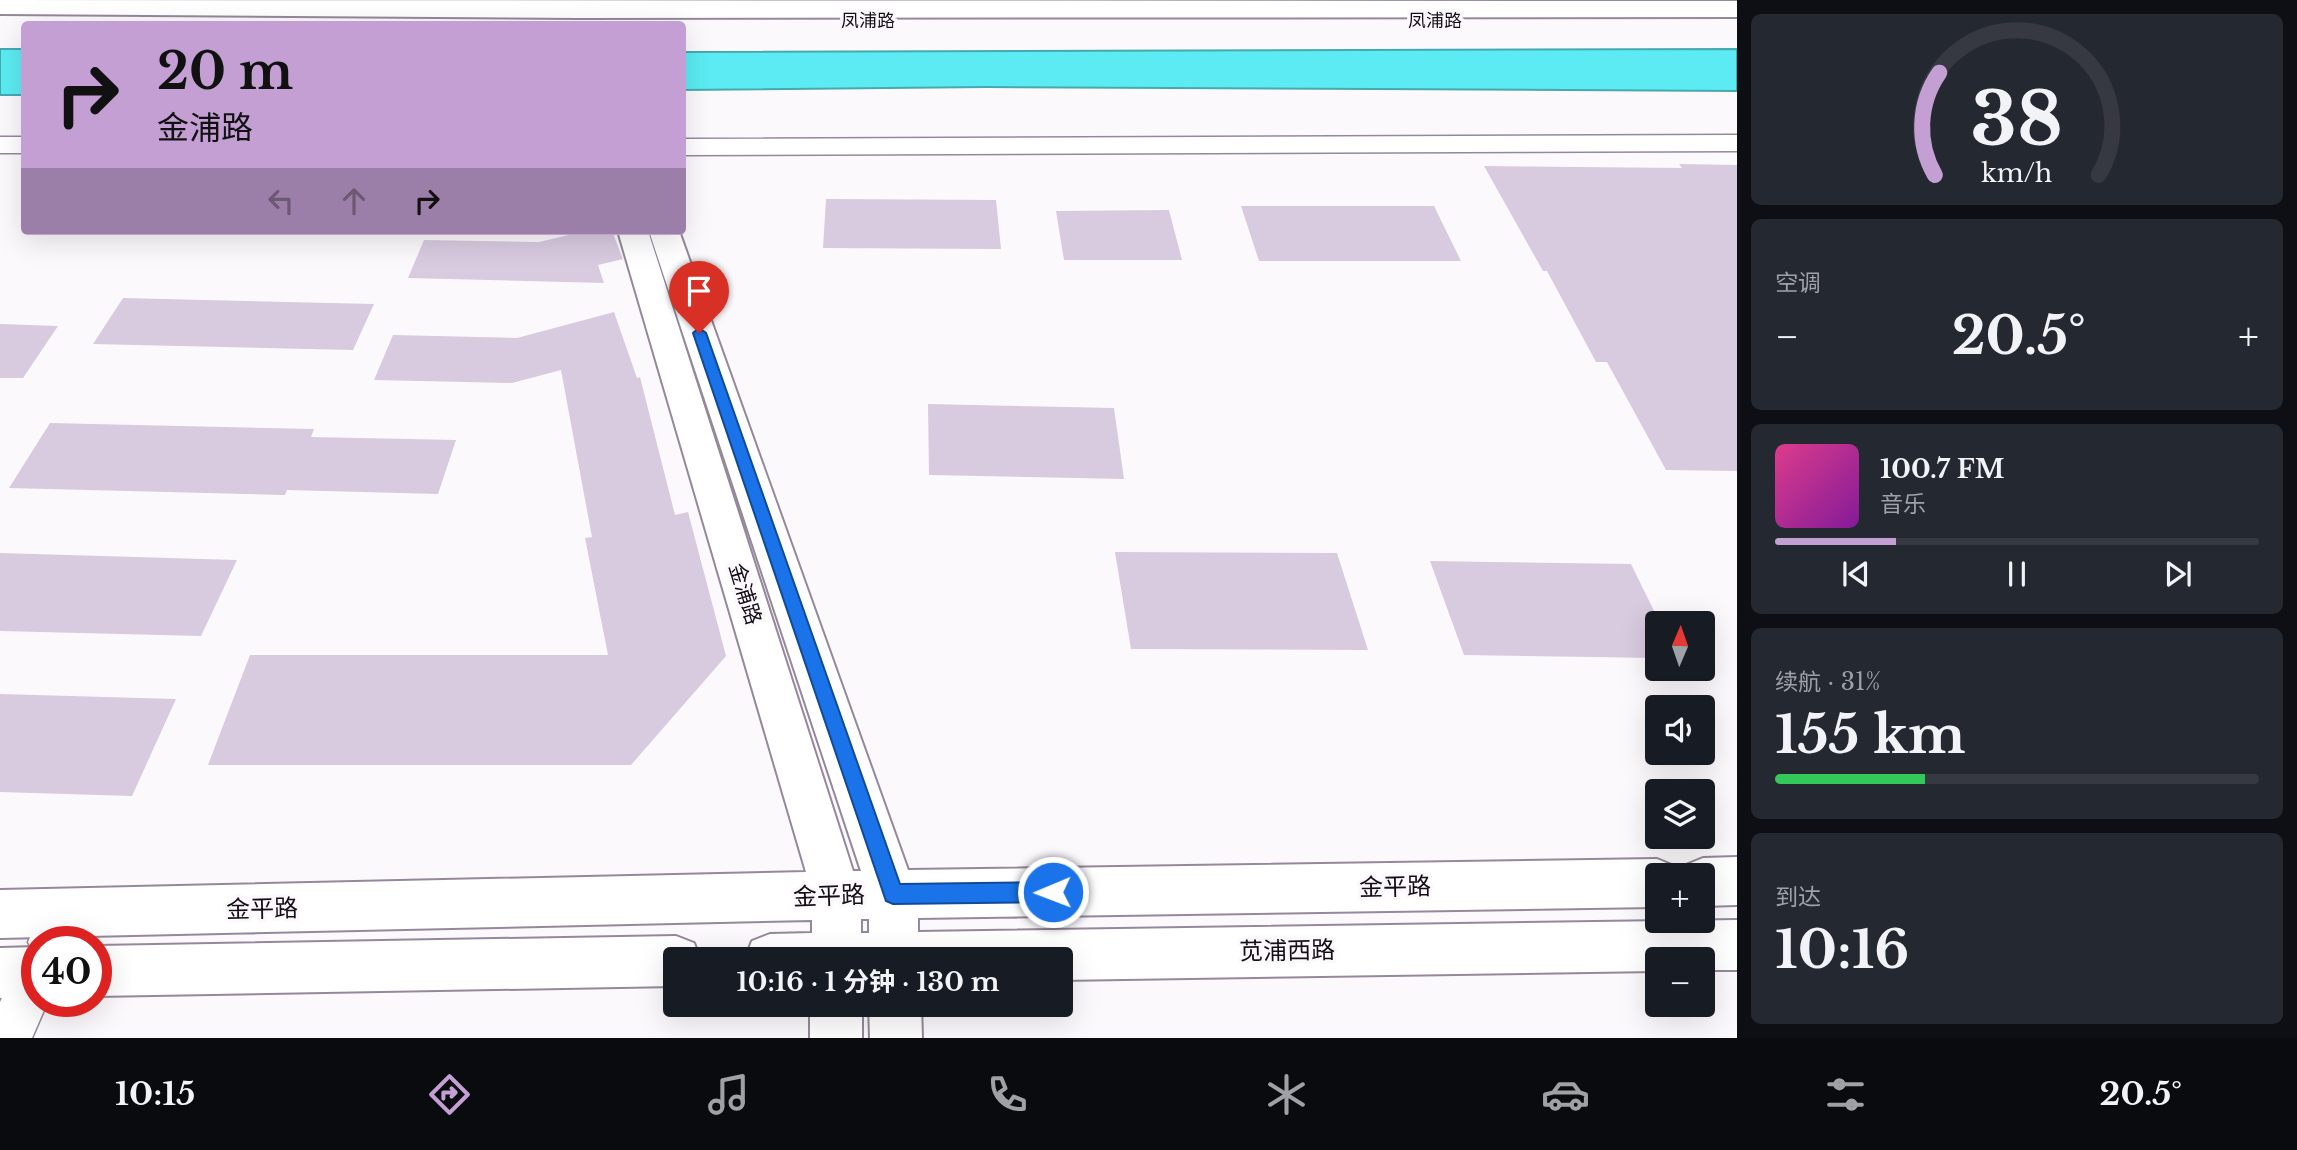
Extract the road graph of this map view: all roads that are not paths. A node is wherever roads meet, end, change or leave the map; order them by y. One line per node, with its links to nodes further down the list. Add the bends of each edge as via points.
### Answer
1 (0, 6): 3 (street, 凤浦路)
2 (1737, 9): 3 (street, 凤浦路)
3 (581, 17): 4 (street, 凤浦路); 5 (street, 凤浦路)
4 (0, 20)
5 (1737, 21)
6 (1737, 143): 9 (street)
7 (0, 145): 8 (street)
8 (21, 145)
9 (686, 147)
10 (634, 235): 16 (street, 金浦路)
11 (665, 235): 15 (street, 金浦路)
12 (1737, 881): 13 (street)
13 (1715, 882)
14 (1645, 883): 15 (street, 金平路)
15 (893, 894): 16 (street, 金平路); 22 (street, 金浦路)
16 (837, 895): 19 (street, 金平路); 21 (street, 金浦路)
17 (0, 914): 18 (street, 金平路)
18 (53, 926)
19 (81, 926)
20 (1737, 945): 24 (street, 苋浦西路)
21 (836, 947)
22 (894, 947)
23 (663, 961): 25 (street)
24 (1073, 967)
25 (112, 971)
26 (0, 973): 27 (street)
27 (21, 973)
28 (21, 1009): 31 (street)
29 (836, 1017): 32 (street, 金浦路)
30 (896, 1017): 33 (street, 金浦路)
31 (8, 1038)
32 (836, 1038)
33 (896, 1038)

